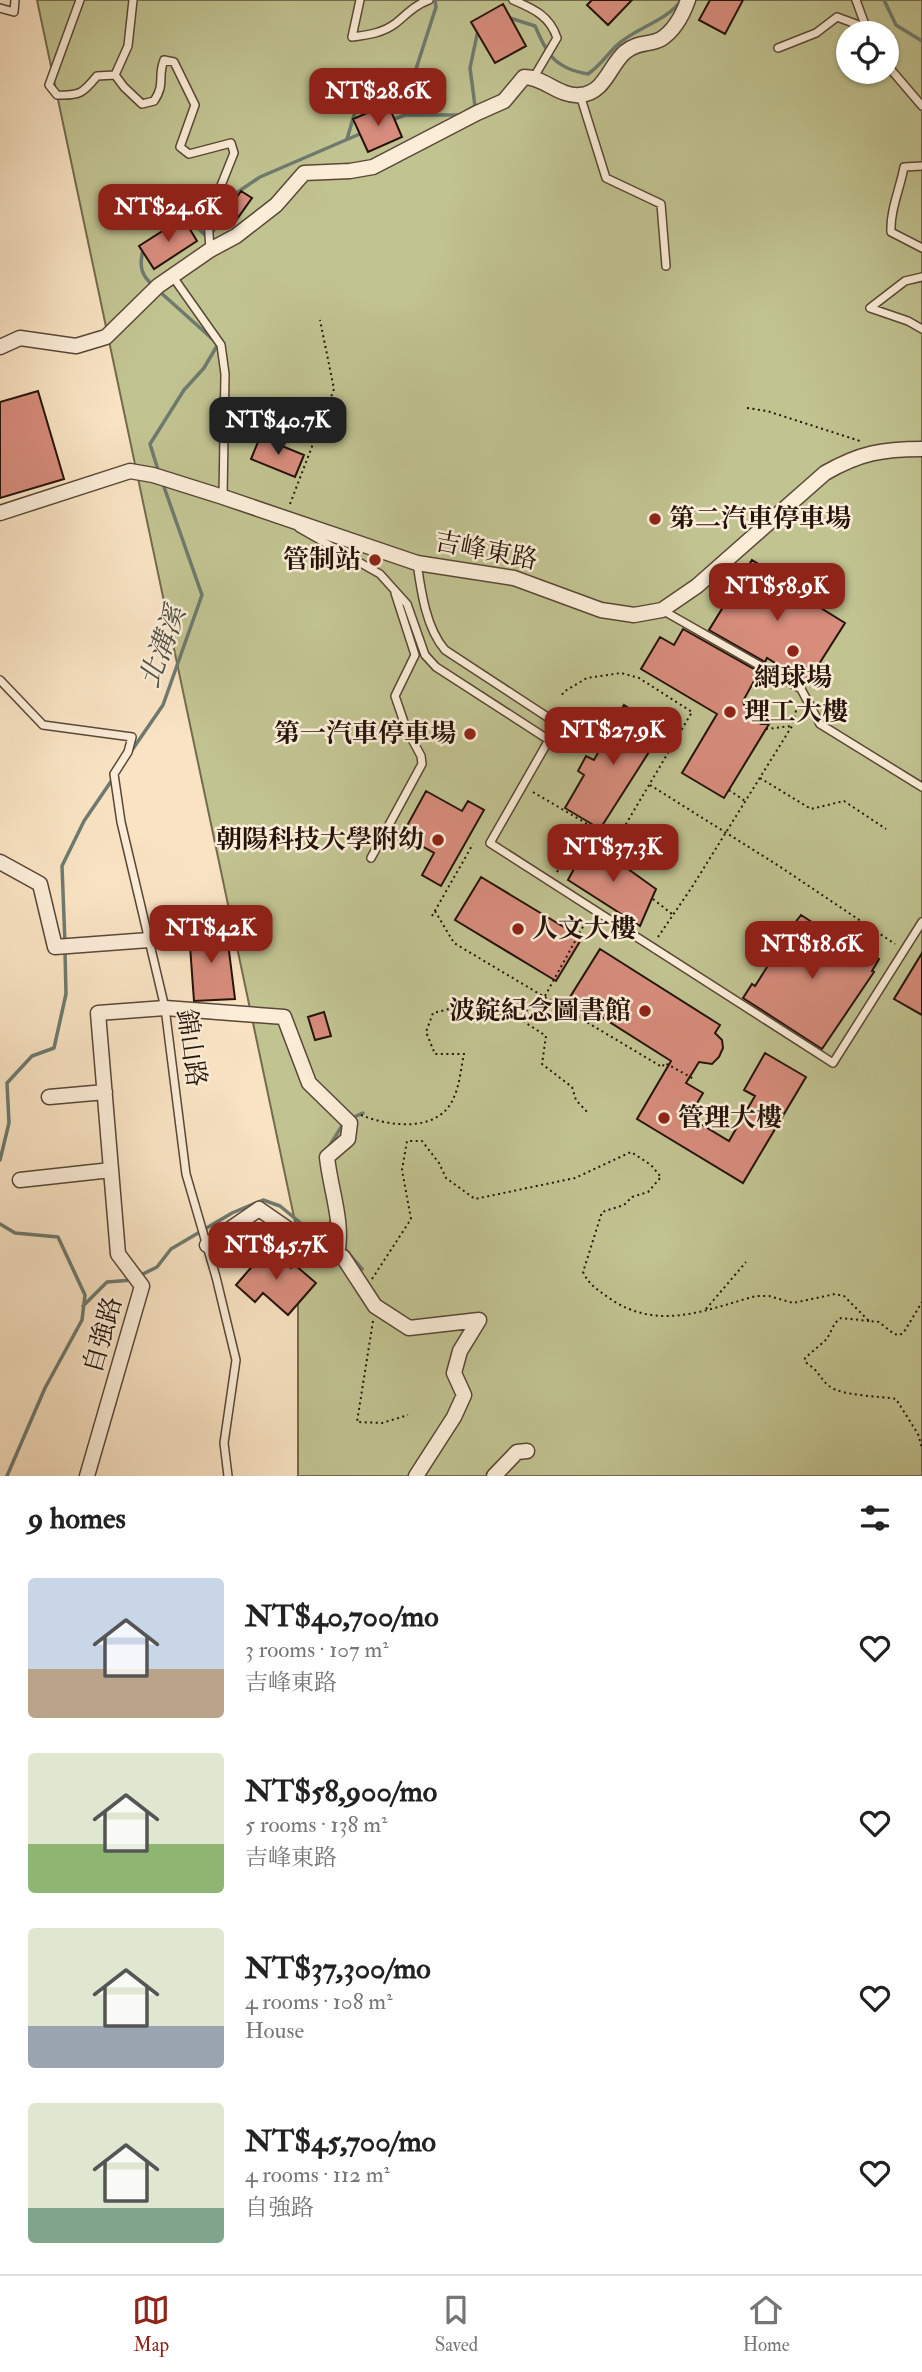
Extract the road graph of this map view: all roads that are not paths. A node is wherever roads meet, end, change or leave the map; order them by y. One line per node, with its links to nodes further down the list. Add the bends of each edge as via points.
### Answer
1 (15, 0): 9 (lane, via 14,12)
2 (80, 0): 13 (lane, via 49,85 57,94 74,96 84,92 97,76)
3 (134, 0): 13 (lane, via 128,46)
4 (360, 0): 5 (lane, via 352,37 373,35 394,25)
5 (428, 0)
6 (513, 0): 14 (lane, via 536,9 552,24 557,38)
7 (688, 0): 16 (street, via 682,18 660,40 639,43 624,52 597,90)
8 (856, 0): 11 (lane)
9 (0, 8)
10 (846, 21): 12 (lane, via 837,17 816,33)
11 (863, 21)
12 (778, 48)
13 (115, 75): 19 (lane, via 142,104 154,101 162,90 164,60 174,62 195,104 180,147 189,154 231,143 234,153 208,218)
14 (534, 77): 16 (street, via 564,93); 19 (street, via 524,77 504,102 373,167 304,173 276,205 236,236)
15 (899, 79): 17 (lane)
16 (580, 95): 21 (lane, via 606,178 662,204)
17 (922, 106)
18 (922, 166): 20 (lane, via 904,167 890,215 891,232)
19 (210, 246): 22 (street)
20 (922, 248)
21 (666, 266)
22 (173, 277): 25 (street, via 106,337 76,346 20,338); 27 (lane, via 221,345)
23 (922, 277): 24 (lane, via 905,281 870,308)
24 (922, 329)
25 (0, 347)
26 (922, 449): 32 (street, 吉峰東路, via 884,449 825,473 727,562)
27 (223, 498): 28 (street, 吉峰東路, via 130,471); 29 (street, 吉峰東路)
28 (0, 513)
29 (284, 518): 30 (street, 吉峰東路); 31 (lane)
30 (417, 562): 32 (street, 吉峰東路, via 514,578 601,610 634,615); 34 (lane, via 422,595 438,642 558,724)
31 (381, 576): 34 (lane, via 407,604 425,655 436,667); 36 (lane, via 396,595 415,655 395,696 422,764)
32 (662, 610): 35 (lane, via 801,689 820,724)
33 (0, 680): 39 (lane, 錦山路, via 43,726 132,737 114,774)
34 (549, 740): 38 (lane, via 490,843 833,1063)
35 (922, 787)
36 (371, 858)
37 (0, 862): 39 (street, via 40,884 55,947)
38 (922, 922)
39 (149, 940): 40 (lane, 錦山路)
40 (165, 1008): 41 (street, 自強路, via 98,1013); 45 (lane, 錦山路, via 186,1174); 46 (street, 自強路, via 284,1017 309,1083 350,1123 348,1139 327,1157)
41 (104, 1091): 42 (street); 43 (street, 自強路)
42 (49, 1097)
43 (111, 1170): 44 (street); 48 (street, 自強路, via 118,1254 142,1286)
44 (20, 1180)
45 (207, 1245): 46 (street, via 259,1209 298,1236); 49 (lane, 錦山路, via 236,1360 224,1443)
46 (337, 1254): 50 (street, via 375,1306 408,1328 479,1320 460,1351 454,1373 464,1395)
47 (527, 1451): 51 (street, via 517,1452)
48 (87, 1476)
49 (228, 1476)
50 (416, 1476)
51 (494, 1476)

